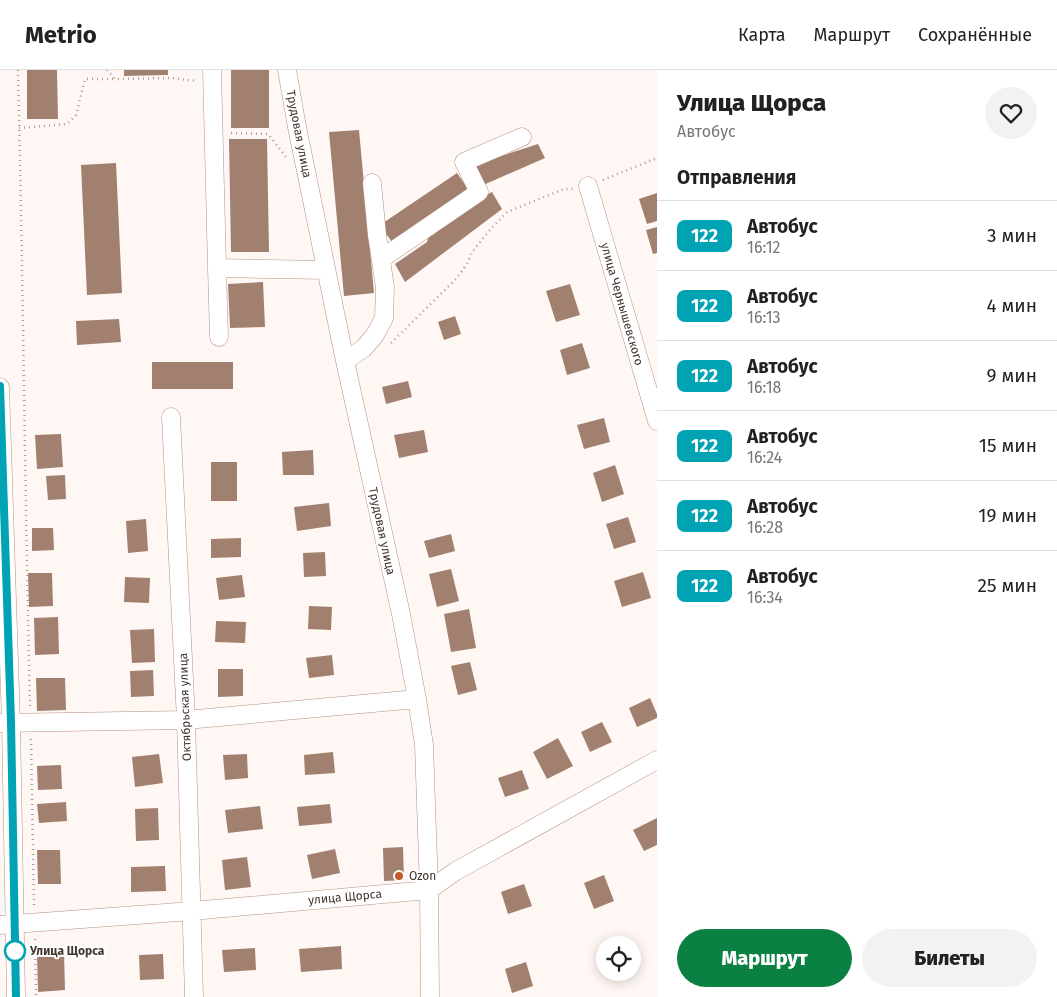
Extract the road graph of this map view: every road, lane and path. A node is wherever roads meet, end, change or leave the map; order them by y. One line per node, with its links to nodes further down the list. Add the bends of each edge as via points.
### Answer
1 (18, 70): 5 (path)
2 (212, 70): 11 (street)
3 (288, 70): 12 (street, Трудовая улица, via 296,127)
4 (115, 79): 5 (path, via 85,80 76,115 67,124)
5 (19, 128): 21 (path)
6 (522, 136): 10 (street, via 464,162 479,192)
7 (657, 158): 9 (path)
8 (372, 183): 10 (street)
9 (588, 186): 14 (path, via 564,189 507,212 472,252 456,279); 18 (street, улица Чернышевского)
10 (381, 259): 15 (street, via 385,287 384,318 364,348)
11 (217, 268): 12 (street); 13 (street)
12 (326, 270): 15 (street, Трудовая улица)
13 (219, 337)
14 (390, 343)
15 (345, 361): 19 (street, Трудовая улица)
16 (0, 387): 22 (street)
17 (171, 417): 20 (street, Октябрьская улица)
18 (657, 422)
19 (417, 699): 20 (street); 24 (street, Трудовая улица, via 424,746)
20 (186, 720): 21 (street); 25 (street, Октябрьская улица)
21 (31, 722): 22 (street); 26 (path)
22 (5, 723): 27 (street)
23 (657, 760): 24 (street, улица Щорса, via 456,871)
24 (428, 890): 25 (street, улица Щорса); 31 (street, Трудовая улица)
25 (192, 911): 26 (street, улица Щорса); 30 (street, Октябрьская улица)
26 (34, 923): 27 (street, улица Щорса); 29 (path)
27 (8, 925): 28 (street)
28 (16, 997)
29 (36, 997)
30 (194, 997)
31 (430, 997)

